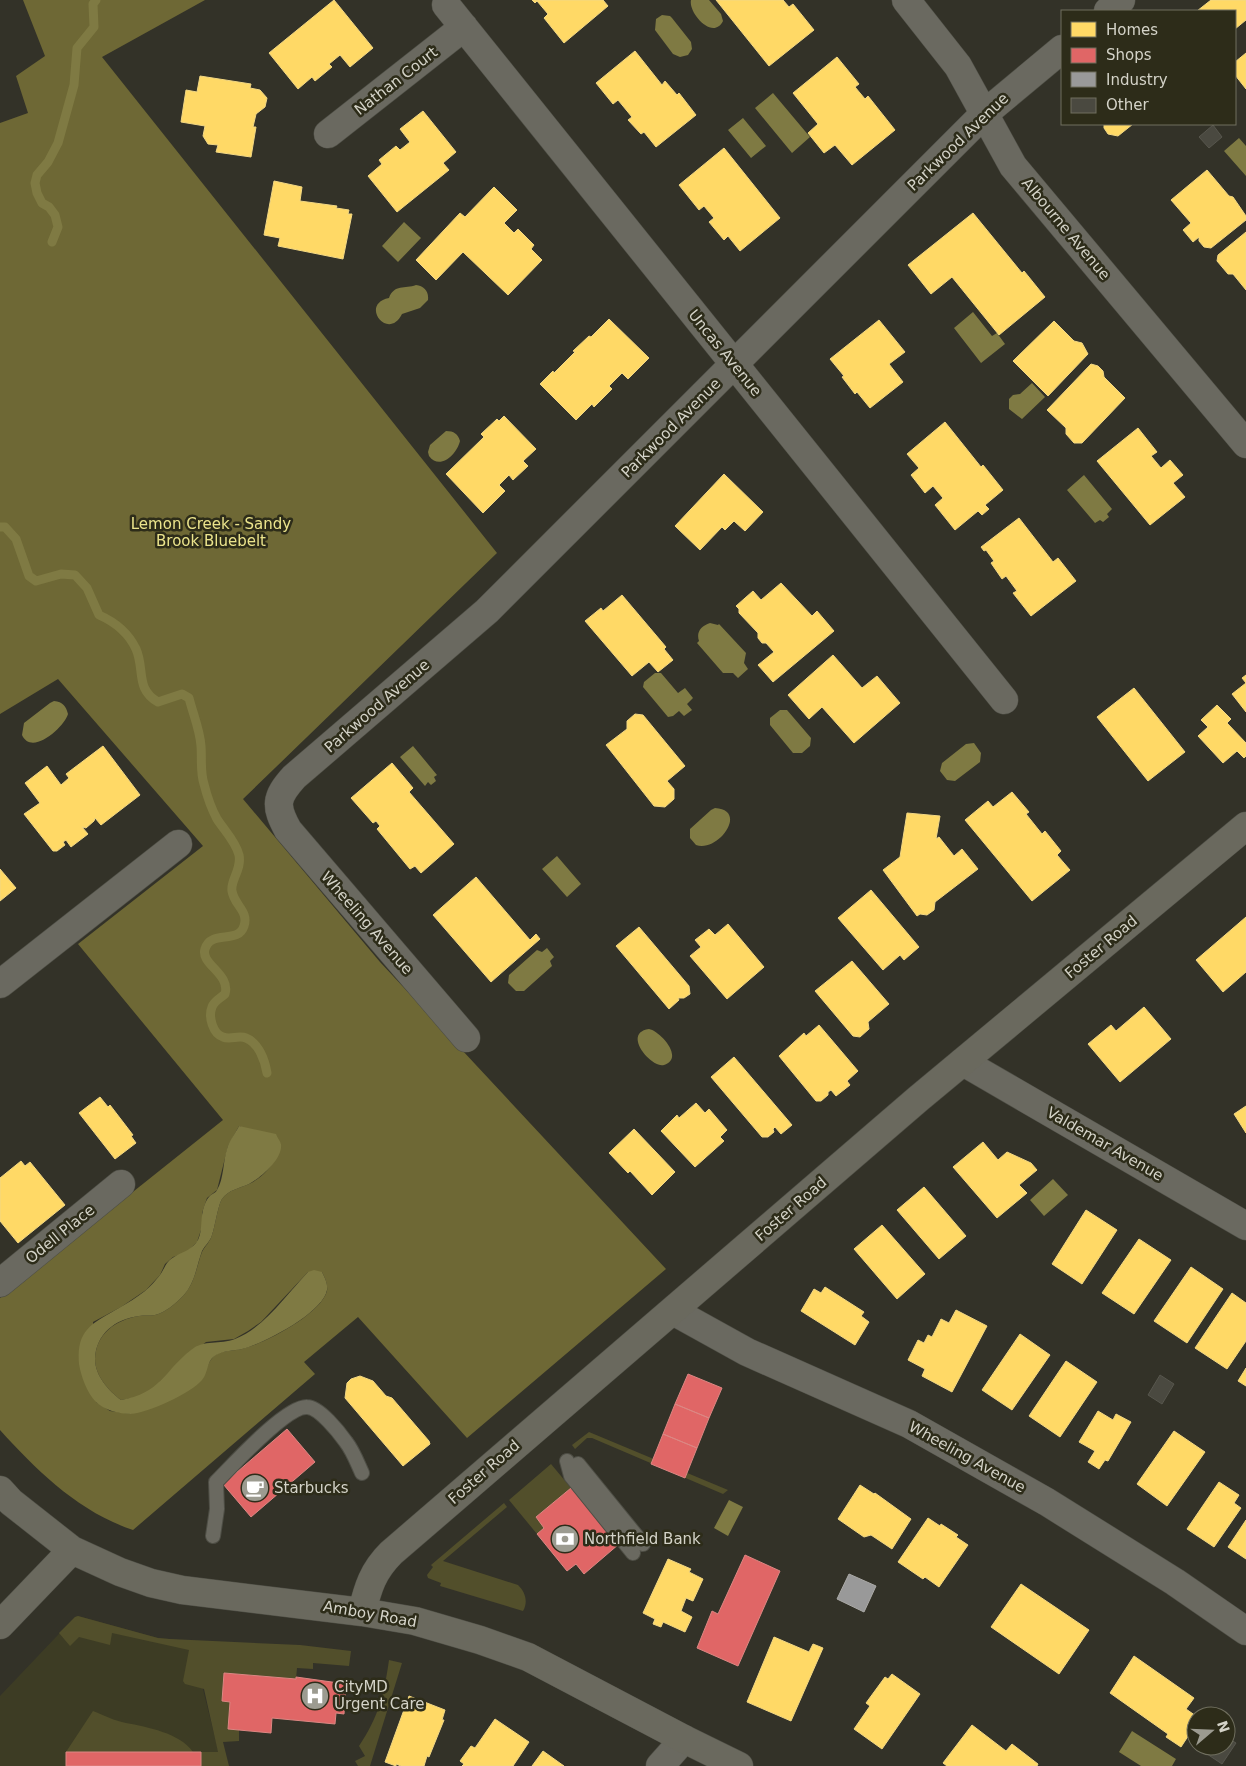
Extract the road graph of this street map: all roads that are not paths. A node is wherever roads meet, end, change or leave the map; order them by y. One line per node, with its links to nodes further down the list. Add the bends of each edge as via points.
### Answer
1 (906, 0): 7 (street, Albourne Avenue, via 958,66)
2 (1121, 0): 4 (street)
3 (446, 5): 5 (street, Uncas Avenue)
4 (1109, 10)
5 (464, 28): 8 (street, Nathan Court); 9 (street, Uncas Avenue)
6 (1061, 50): 7 (street, Parkwood Avenue)
7 (984, 114): 9 (street, Parkwood Avenue); 10 (street, Albourne Avenue, via 1013,166)
8 (328, 134)
9 (734, 365): 11 (street, Uncas Avenue); 12 (street, Parkwood Avenue, via 487,611 294,777 283,789)
10 (1246, 444)
11 (1004, 700)
12 (277, 803): 16 (street, Wheeling Avenue, via 288,830)
13 (1246, 826): 17 (street, Foster Road)
14 (178, 844): 15 (street)
15 (0, 984)
16 (466, 1038)
17 (963, 1062): 19 (street, Valdemar Avenue); 21 (street, Foster Road)
18 (121, 1184): 20 (street, Odell Place)
19 (1246, 1226)
20 (0, 1283)
21 (673, 1311): 28 (street, Foster Road, via 391,1553 380,1564 369,1584); 30 (street, Wheeling Avenue, via 747,1352 909,1424 1047,1502)
22 (572, 1462): 26 (lane)
23 (362, 1473): 25 (lane, via 346,1442 325,1418 307,1407 296,1409 276,1423 216,1482)
24 (0, 1490): 27 (street, Amboy Road, via 10,1502)
25 (213, 1536)
26 (638, 1549)
27 (72, 1550): 28 (street, Amboy Road, via 143,1581 182,1590); 29 (street)
28 (362, 1612): 31 (street, Amboy Road, via 415,1621 528,1657)
29 (0, 1625)
30 (1246, 1631)
31 (684, 1739): 32 (street); 33 (street, Amboy Road)
32 (660, 1766)
33 (738, 1766)

